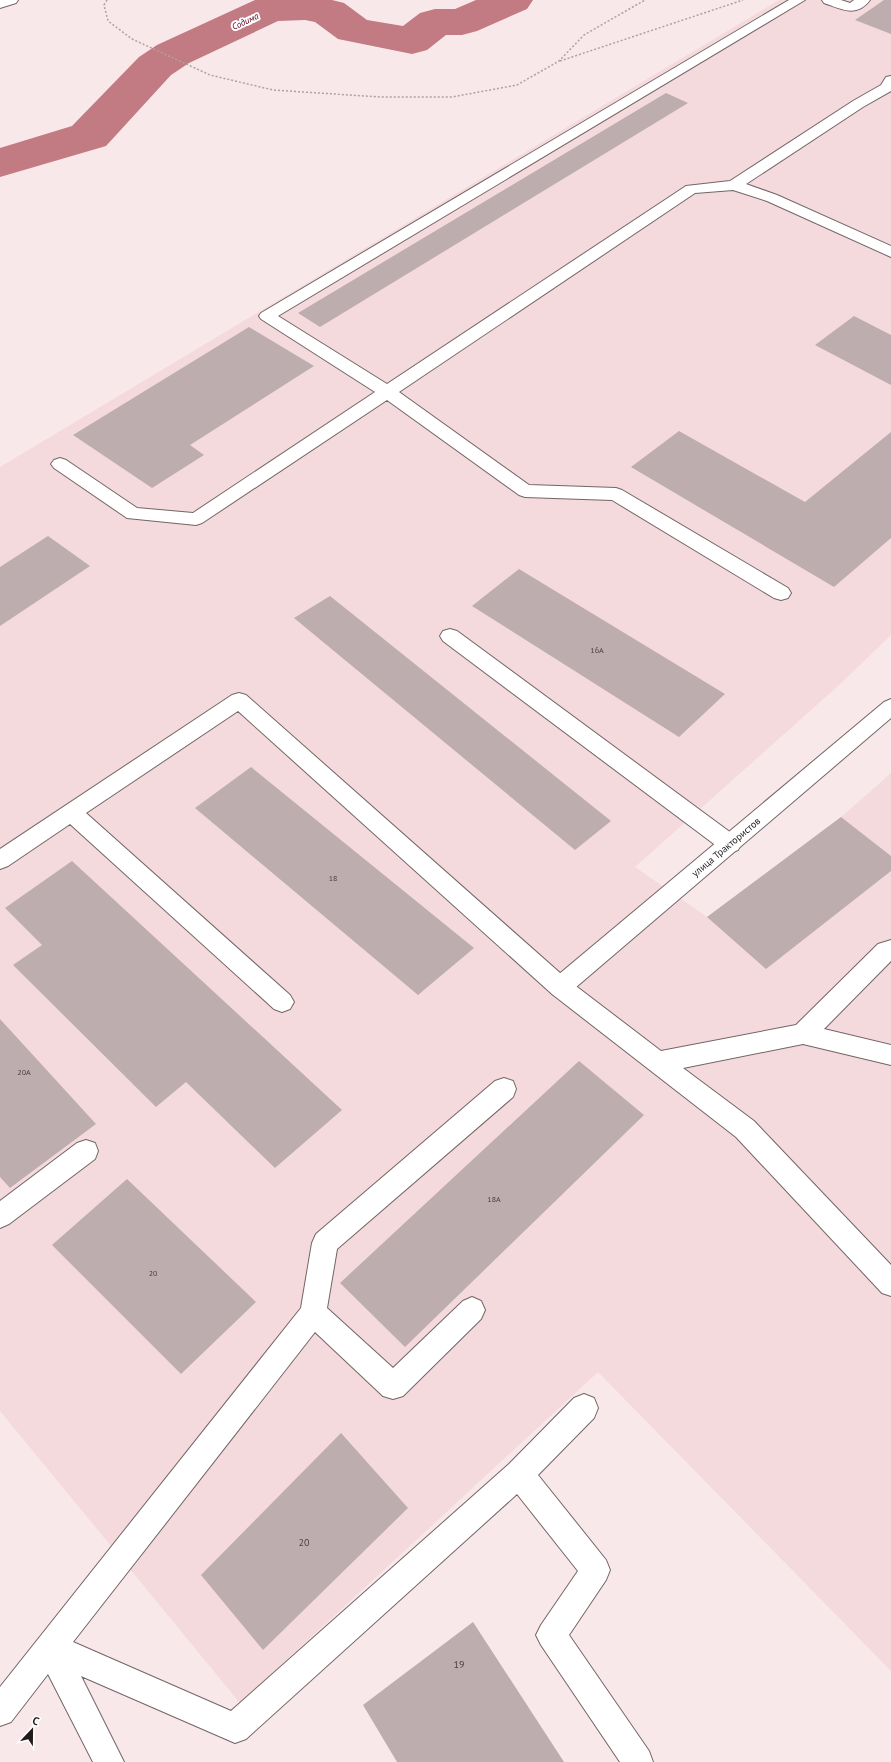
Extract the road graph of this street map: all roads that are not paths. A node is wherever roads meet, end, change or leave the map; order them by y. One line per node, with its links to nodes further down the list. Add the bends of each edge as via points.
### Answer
1 (12, 0): 5 (street)
2 (798, 0): 9 (street, via 267,316)
3 (829, 0): 4 (street, via 851,8)
4 (863, 0)
5 (0, 4)
6 (891, 80): 7 (street, via 887,88 858,104)
7 (734, 185): 8 (street, via 772,198); 9 (street, via 691,189)
8 (891, 252)
9 (386, 392): 10 (street, via 196,519 133,514); 11 (street, via 525,491 616,494)
10 (60, 464)
11 (781, 593)
12 (450, 636): 15 (street)
13 (891, 707): 15 (street, улица Трактористов)
14 (71, 812): 16 (street); 18 (street, via 239,700); 19 (street)
15 (730, 844): 18 (street, улица Трактористов)
16 (0, 860)
17 (891, 949): 20 (street, via 886,951)
18 (560, 987): 22 (street)
19 (282, 1002)
20 (803, 1034): 21 (street); 22 (street)
21 (891, 1055)
22 (659, 1062): 26 (street, via 745,1129)
23 (504, 1089): 28 (street, via 325,1243)
24 (86, 1151): 25 (street)
25 (0, 1216)
26 (891, 1284)
27 (472, 1310): 28 (street, via 393,1386)
28 (313, 1313): 31 (street)
29 (584, 1408): 30 (street)
30 (520, 1474): 31 (street, via 235,1728); 34 (street, via 596,1570 551,1635)
31 (50, 1647): 32 (street); 33 (street)
32 (0, 1711)
33 (109, 1762)
34 (638, 1762)

